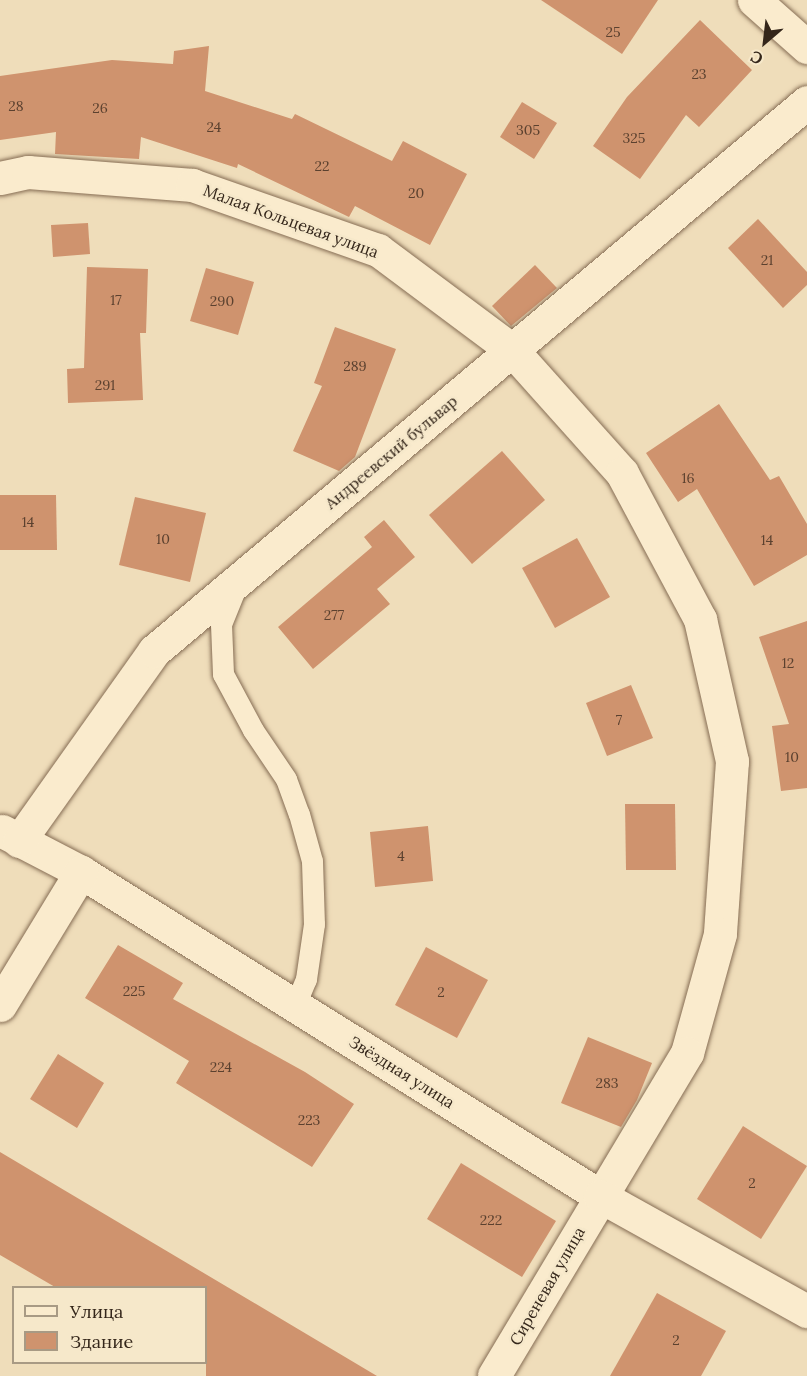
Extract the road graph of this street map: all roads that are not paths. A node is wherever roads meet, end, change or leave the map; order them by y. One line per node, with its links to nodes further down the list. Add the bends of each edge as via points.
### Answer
1 (754, 0): 2 (street)
2 (807, 47)
3 (807, 102): 5 (street, Андреевский бульвар)
4 (0, 178): 5 (street, Малая Кольцевая улица, via 28,172 192,185 378,250)
5 (512, 350): 6 (street, Андреевский бульвар); 11 (street, Малая Кольцевая улица, via 622,473 639,504 700,619 732,761 720,934 687,1053)
6 (238, 580): 7 (street, Андреевский бульвар, via 154,651); 10 (lane, via 221,624 223,674 253,730 286,779 312,861 314,924 306,979)
7 (10, 836): 8 (street, Звёздная улица)
8 (81, 872): 9 (street); 10 (street, Звёздная улица)
9 (0, 1005)
10 (294, 1005): 11 (street, Звёздная улица)
11 (600, 1196): 12 (street, Звёздная улица); 13 (street, Сиреневая улица)
12 (807, 1311)
13 (494, 1376)

